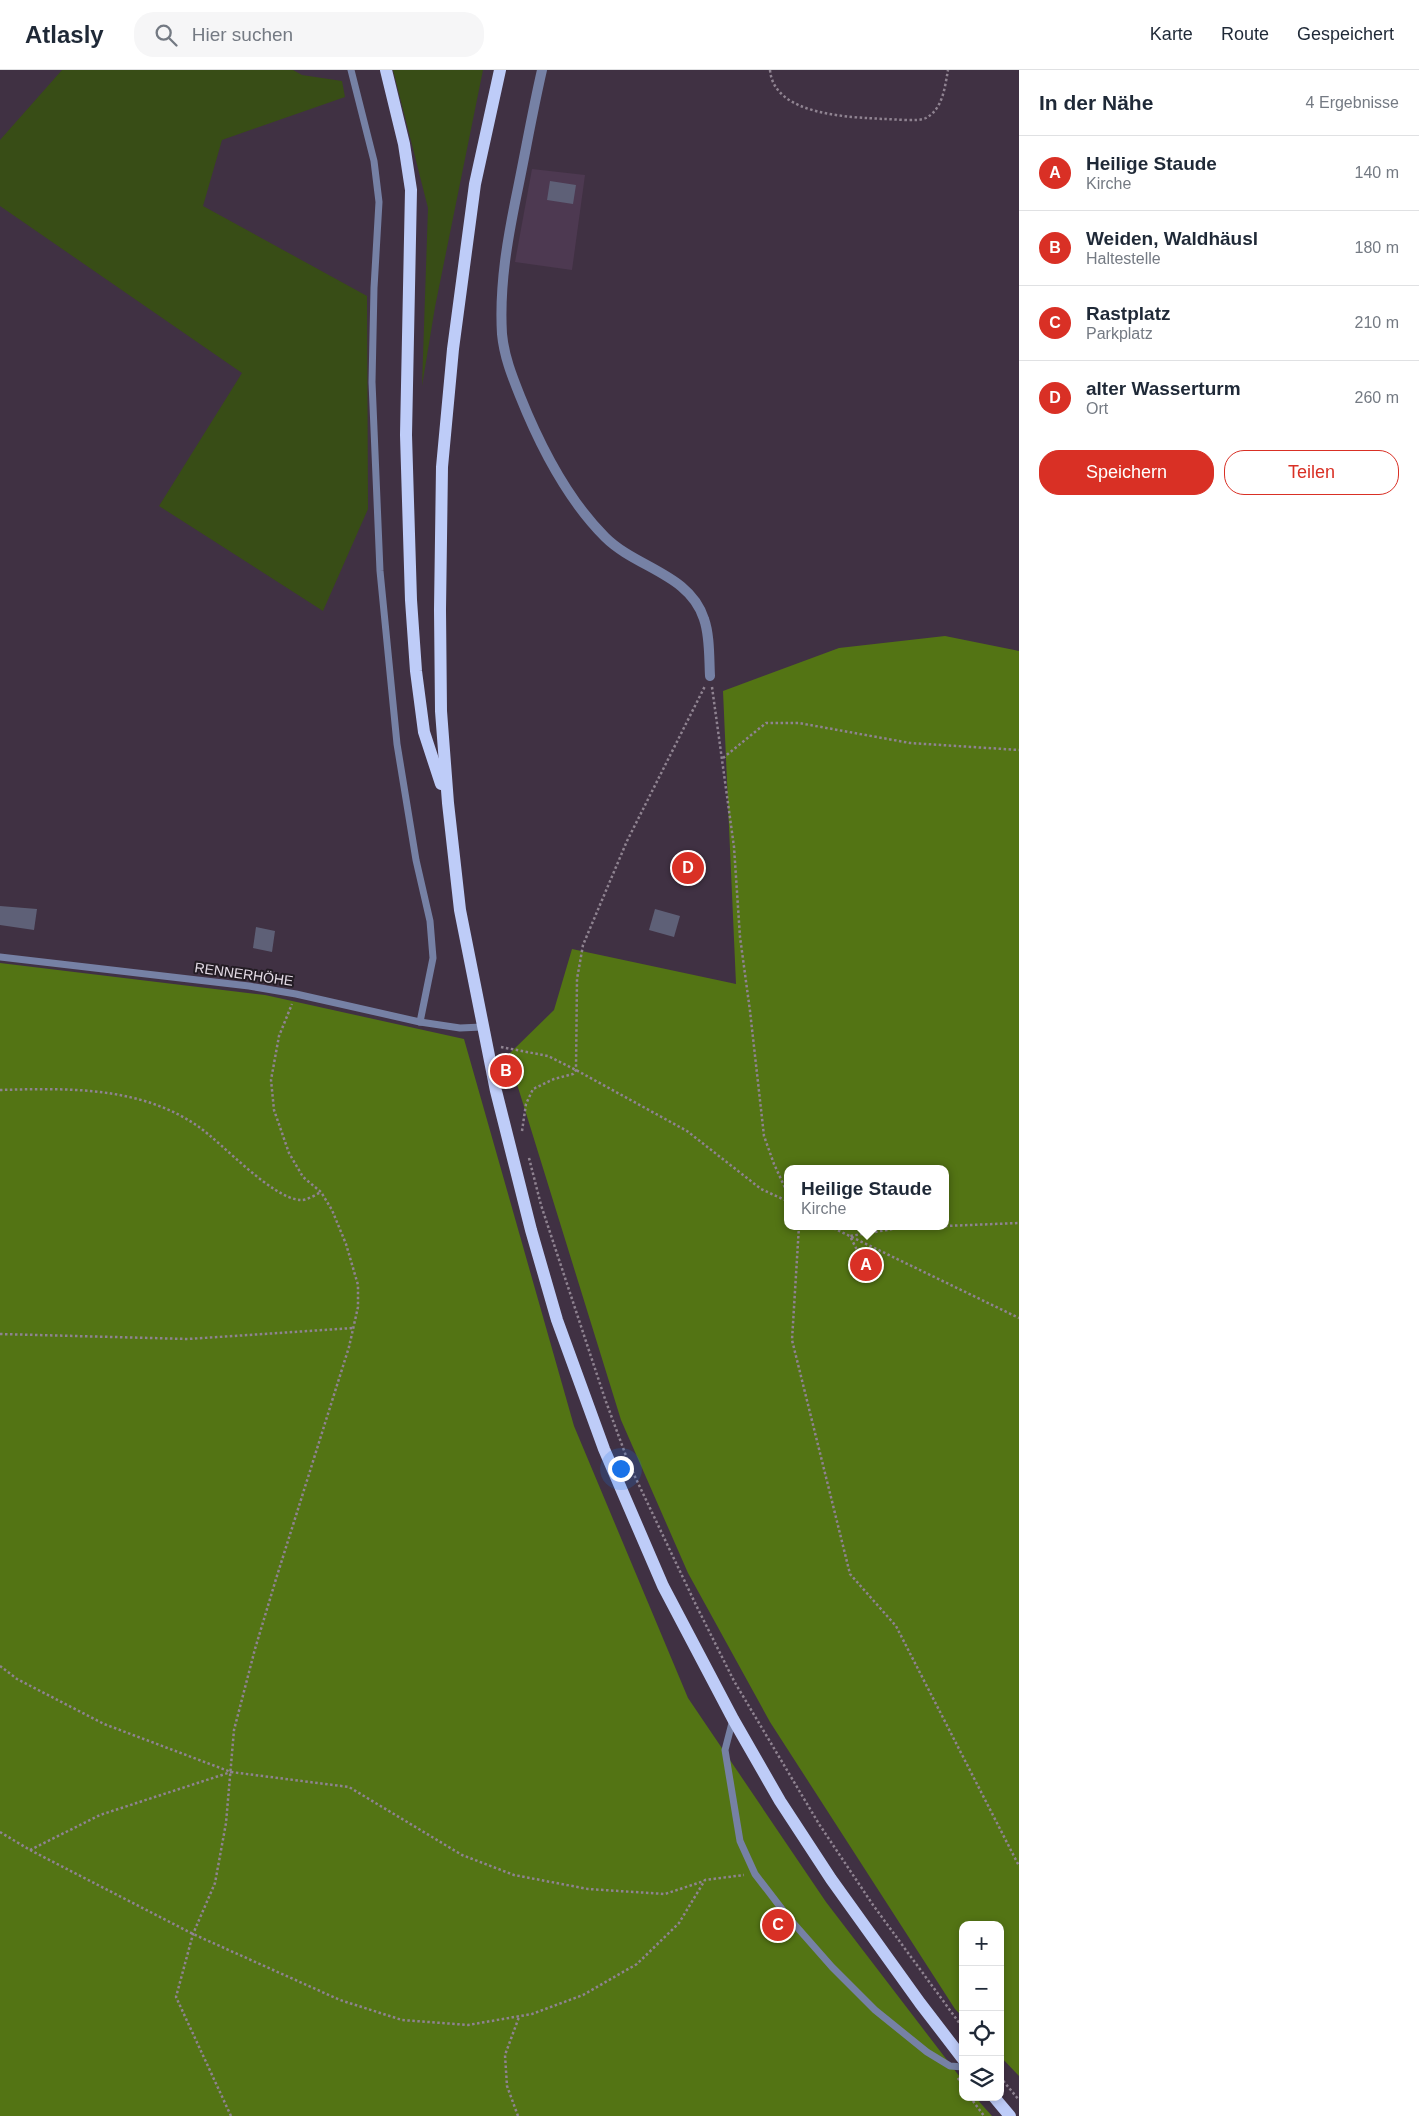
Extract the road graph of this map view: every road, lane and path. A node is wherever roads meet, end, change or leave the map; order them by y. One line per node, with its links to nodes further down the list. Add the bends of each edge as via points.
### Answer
1 (351, 70): 13 (lane, via 374,161 379,202 372,382 380,571 397,744 416,860 430,921 433,958)
2 (386, 70): 10 (main road, via 404,144 411,190 406,435 410,600 415,662 424,732)
3 (500, 70): 10 (main road, via 475,184 453,349 442,467 441,702)
4 (542, 70): 7 (street, via 502,285 502,336 508,365 543,450 586,516 618,548 683,586 694,598 704,620)
5 (770, 70): 6 (path, via 773,85 783,95 795,104 816,112 908,120 926,118 938,106)
6 (948, 70)
7 (710, 676): 9 (path); 16 (path, via 627,842 583,945 577,979)
8 (1019, 750): 9 (path, via 910,743 799,723 766,723)
9 (723, 758): 20 (path, via 764,1136)
10 (448, 803): 14 (main road, via 460,910)
11 (0, 957): 12 (lane, RENNERHÖHE)
12 (296, 994): 13 (lane, RENNERHÖHE); 21 (path, via 279,1036 271,1080 274,1110 289,1153 303,1177)
13 (420, 1022): 14 (lane, RENNERHÖHE, via 460,1028)
14 (482, 1027): 15 (main road)
15 (486, 1045): 16 (path, via 548,1056); 34 (main road, via 531,1230 557,1320 601,1440 663,1586)
16 (576, 1070): 18 (path, via 533,1089 524,1112); 22 (path, via 687,1131 761,1189)
17 (0, 1090): 21 (path, via 107,1091 166,1108 199,1127 286,1197 301,1201)
18 (524, 1139)
19 (529, 1158): 43 (path, via 544,1214 629,1464 696,1605 734,1681 818,1824)
20 (784, 1186)
21 (321, 1192): 31 (path, via 346,1244 358,1286)
22 (784, 1200)
23 (1019, 1223): 24 (path)
24 (949, 1226)
25 (799, 1230): 38 (path, via 792,1340 850,1574 896,1626)
26 (837, 1230): 28 (path)
27 (887, 1230): 28 (path)
28 (850, 1236): 29 (path); 30 (path)
29 (861, 1258)
30 (1019, 1318)
31 (354, 1328): 32 (path, via 188,1338); 35 (path, via 255,1649 234,1730)
32 (0, 1334)
33 (0, 1666): 35 (path, via 17,1679 104,1724)
34 (733, 1719): 39 (lane, via 724,1750 740,1841); 44 (main road, via 831,1879)
35 (230, 1772): 37 (path, via 100,1815); 40 (path, via 349,1787 462,1855 514,1875 588,1889 665,1894); 41 (path, via 216,1883)
36 (0, 1832): 37 (path)
37 (30, 1850): 41 (path)
38 (1019, 1866)
39 (755, 1874): 40 (path); 45 (lane, via 832,1967 875,2010 927,2052 950,2066)
40 (705, 1880): 42 (path, via 679,1923 637,1964 583,1995)
41 (193, 1934): 42 (path, via 340,2000 402,2020 468,2025); 50 (path, via 176,1996)
42 (519, 2016): 51 (path, via 505,2055 507,2086)
43 (959, 2022)
44 (961, 2056)
45 (959, 2067)
46 (1004, 2082): 47 (path)
47 (1019, 2100)
48 (973, 2101): 52 (path)
49 (997, 2101): 53 (main road)
50 (231, 2116)
51 (518, 2116)
52 (984, 2116)
53 (1010, 2116)

